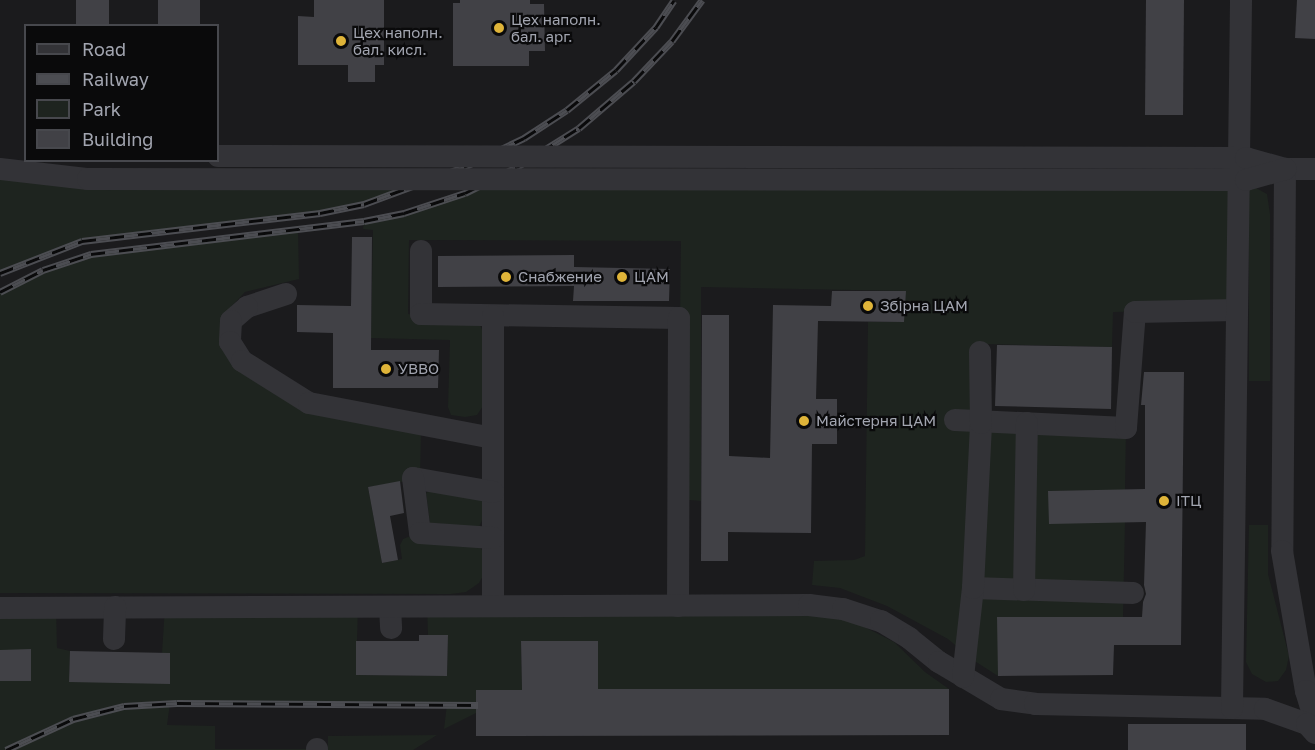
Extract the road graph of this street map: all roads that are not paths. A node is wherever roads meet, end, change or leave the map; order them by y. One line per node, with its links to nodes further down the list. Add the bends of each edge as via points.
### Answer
1 (1241, 0): 9 (lane)
2 (219, 156): 5 (lane, bridge, via 1246,158)
3 (38, 162): 4 (lane)
4 (0, 168): 5 (lane, bridge, via 88,179 1246,180)
5 (1285, 169): 6 (lane); 28 (lane, via 1282,551)
6 (1315, 169)
7 (421, 251): 10 (lane, via 421,314)
8 (286, 294): 15 (lane, via 247,308 231,321 230,342 242,361 309,403)
9 (1237, 310): 14 (lane, via 1135,312 1126,428); 27 (lane, via 1242,506)
10 (493, 316): 15 (lane); 22 (lane, via 679,318)
11 (980, 352): 13 (lane)
12 (956, 420): 13 (lane)
13 (981, 423): 14 (lane); 18 (lane)
14 (1027, 423): 19 (lane)
15 (493, 438): 16 (lane)
16 (493, 492): 17 (lane); 17 (lane, via 413,478 420,533)
17 (493, 538): 21 (lane)
18 (973, 588): 19 (lane); 26 (lane)
19 (1024, 590): 20 (lane)
20 (1132, 592)
21 (493, 606): 22 (lane); 24 (lane, via 390,617)
22 (678, 606): 26 (lane, via 809,605 843,609 881,621)
23 (0, 608): 24 (lane)
24 (115, 608): 25 (lane)
25 (114, 639)
26 (963, 677): 27 (lane, via 1001,699 1035,704)
27 (1232, 708): 29 (lane, via 1265,709 1307,724)
28 (1315, 720)
29 (1315, 734)

